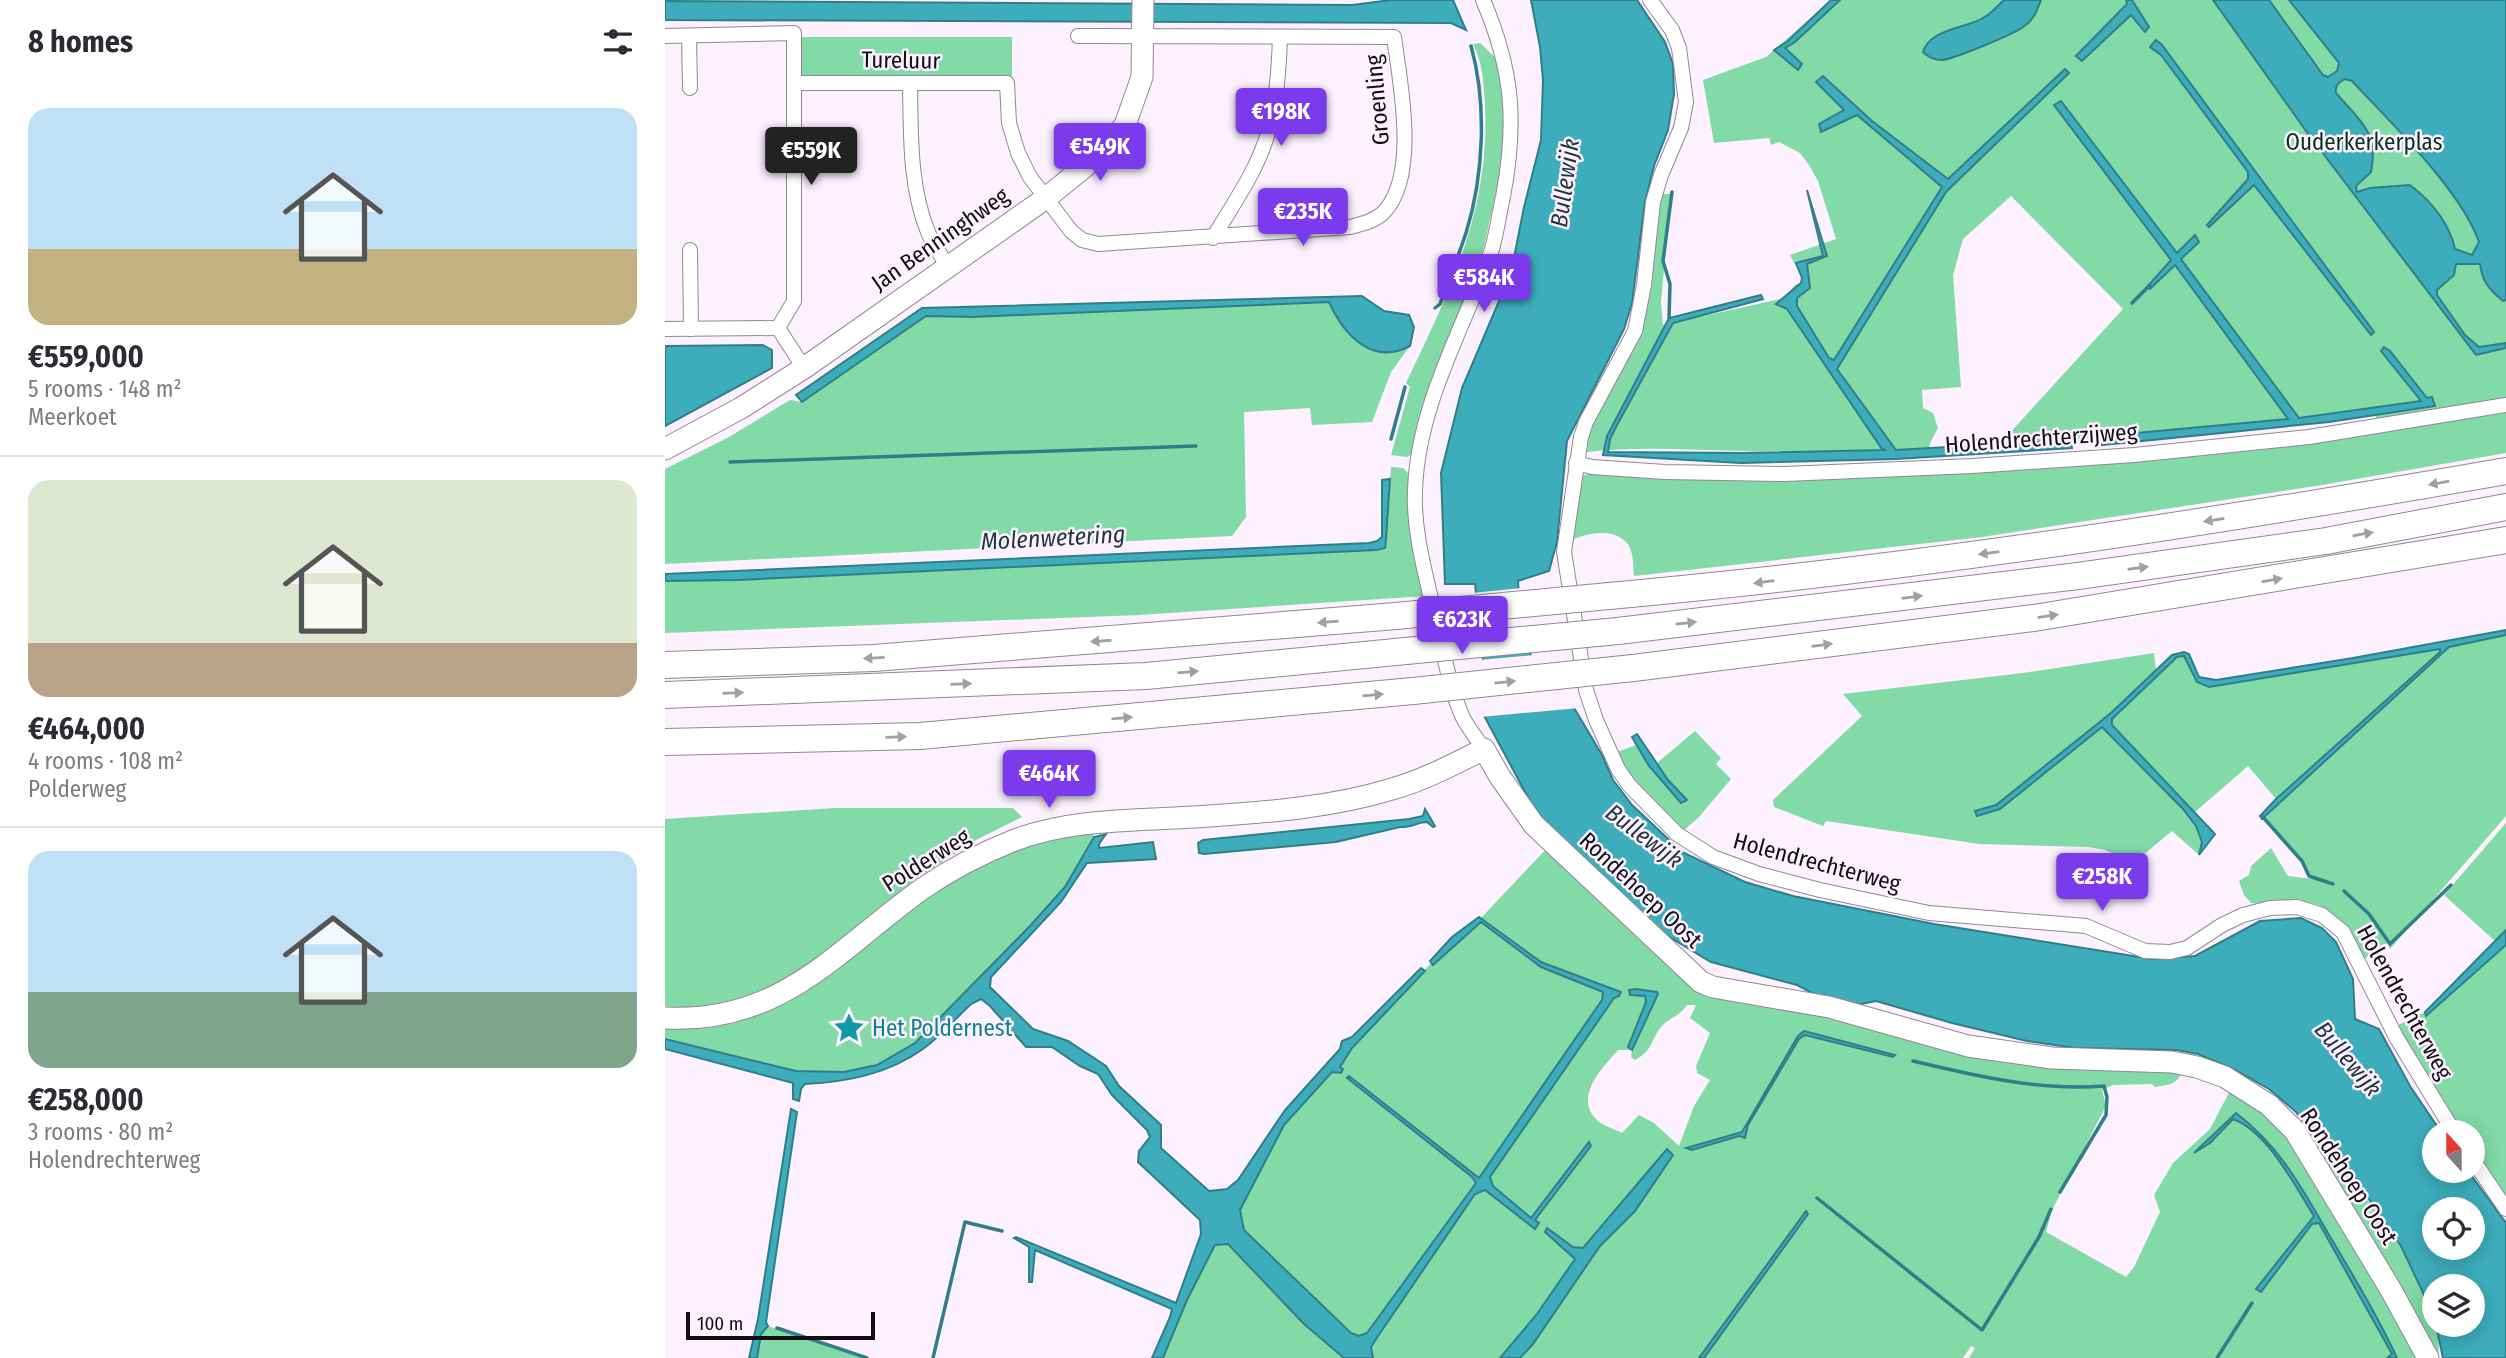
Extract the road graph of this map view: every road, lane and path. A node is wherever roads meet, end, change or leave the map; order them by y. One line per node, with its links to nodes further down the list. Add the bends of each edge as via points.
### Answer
1 (1143, 0): 4 (street, Jan Benninghweg)
2 (1483, 0): 30 (street, Rondehoep Oost, via 1495,27 1512,103 1508,170 1492,247 1433,395 1415,491 1419,540 1447,669 1464,720)
3 (1650, 0): 23 (street, Holendrechterweg, via 1679,48 1686,102 1653,202 1635,331 1586,422)
4 (1143, 34): 6 (street, Groenling); 8 (street, Groenling); 13 (street, Jan Benninghweg, via 1142,77 1125,125 1104,151)
5 (665, 36): 7 (street)
6 (1078, 36)
7 (689, 37): 9 (street, via 794,33); 12 (street)
8 (1280, 37): 14 (street, via 1268,133 1249,178); 14 (street, Groenling, via 1394,37 1405,134 1397,190 1385,211 1350,227)
9 (794, 83): 11 (street, Tureluur); 17 (street, via 794,301)
10 (1007, 83): 11 (street, Tureluur); 13 (street, Groenling, via 1009,123 1017,153)
11 (910, 84): 16 (street, via 916,191 928,232)
12 (691, 88)
13 (1046, 198): 14 (street, Groenling, via 1071,232 1098,244); 16 (street, Jan Benninghweg)
14 (1213, 238)
15 (690, 250): 19 (street)
16 (947, 266): 20 (street, Jan Benninghweg)
17 (779, 328): 19 (street); 20 (street)
18 (665, 329): 19 (street)
19 (691, 329)
20 (804, 368): 22 (street, Jan Benninghweg)
21 (2506, 405): 23 (street, Holendrechterzijweg, via 2309,437 1972,466 1785,474 1665,472)
22 (665, 449)
23 (1576, 463): 32 (street, Holendrechterweg, via 1564,552 1586,690 1629,785 1677,834 1713,857 1820,890 1929,913 2086,926 2145,951 2187,948 2222,925 2270,908 2297,906 2322,915 2343,932 2396,1037)
24 (2506, 471): 27 (highway, one-way to 27, bridge, via 2203,522 1756,583 874,658)
25 (2506, 507): 28 (highway, one-way to 25, bridge, via 1146,676 1618,631 2078,576 2326,541)
26 (2506, 540): 29 (highway, one-way to 26, bridge, via 920,736 1633,668 2034,618)
27 (665, 665)
28 (665, 695)
29 (665, 742)
30 (1483, 749): 31 (street, Polderweg, via 1425,778 1336,803 1078,825 1019,839 973,858 923,889 817,971 771,999 728,1015); 35 (street, Rondehoep Oost, via 1534,825 1695,976 1713,987 1829,1007 1968,1045 2052,1058 2172,1062 2225,1077 2249,1091 2295,1131)
31 (665, 1018)
32 (2447, 1120)
33 (2485, 1178): 34 (street)
34 (2506, 1209)
35 (2428, 1358)

